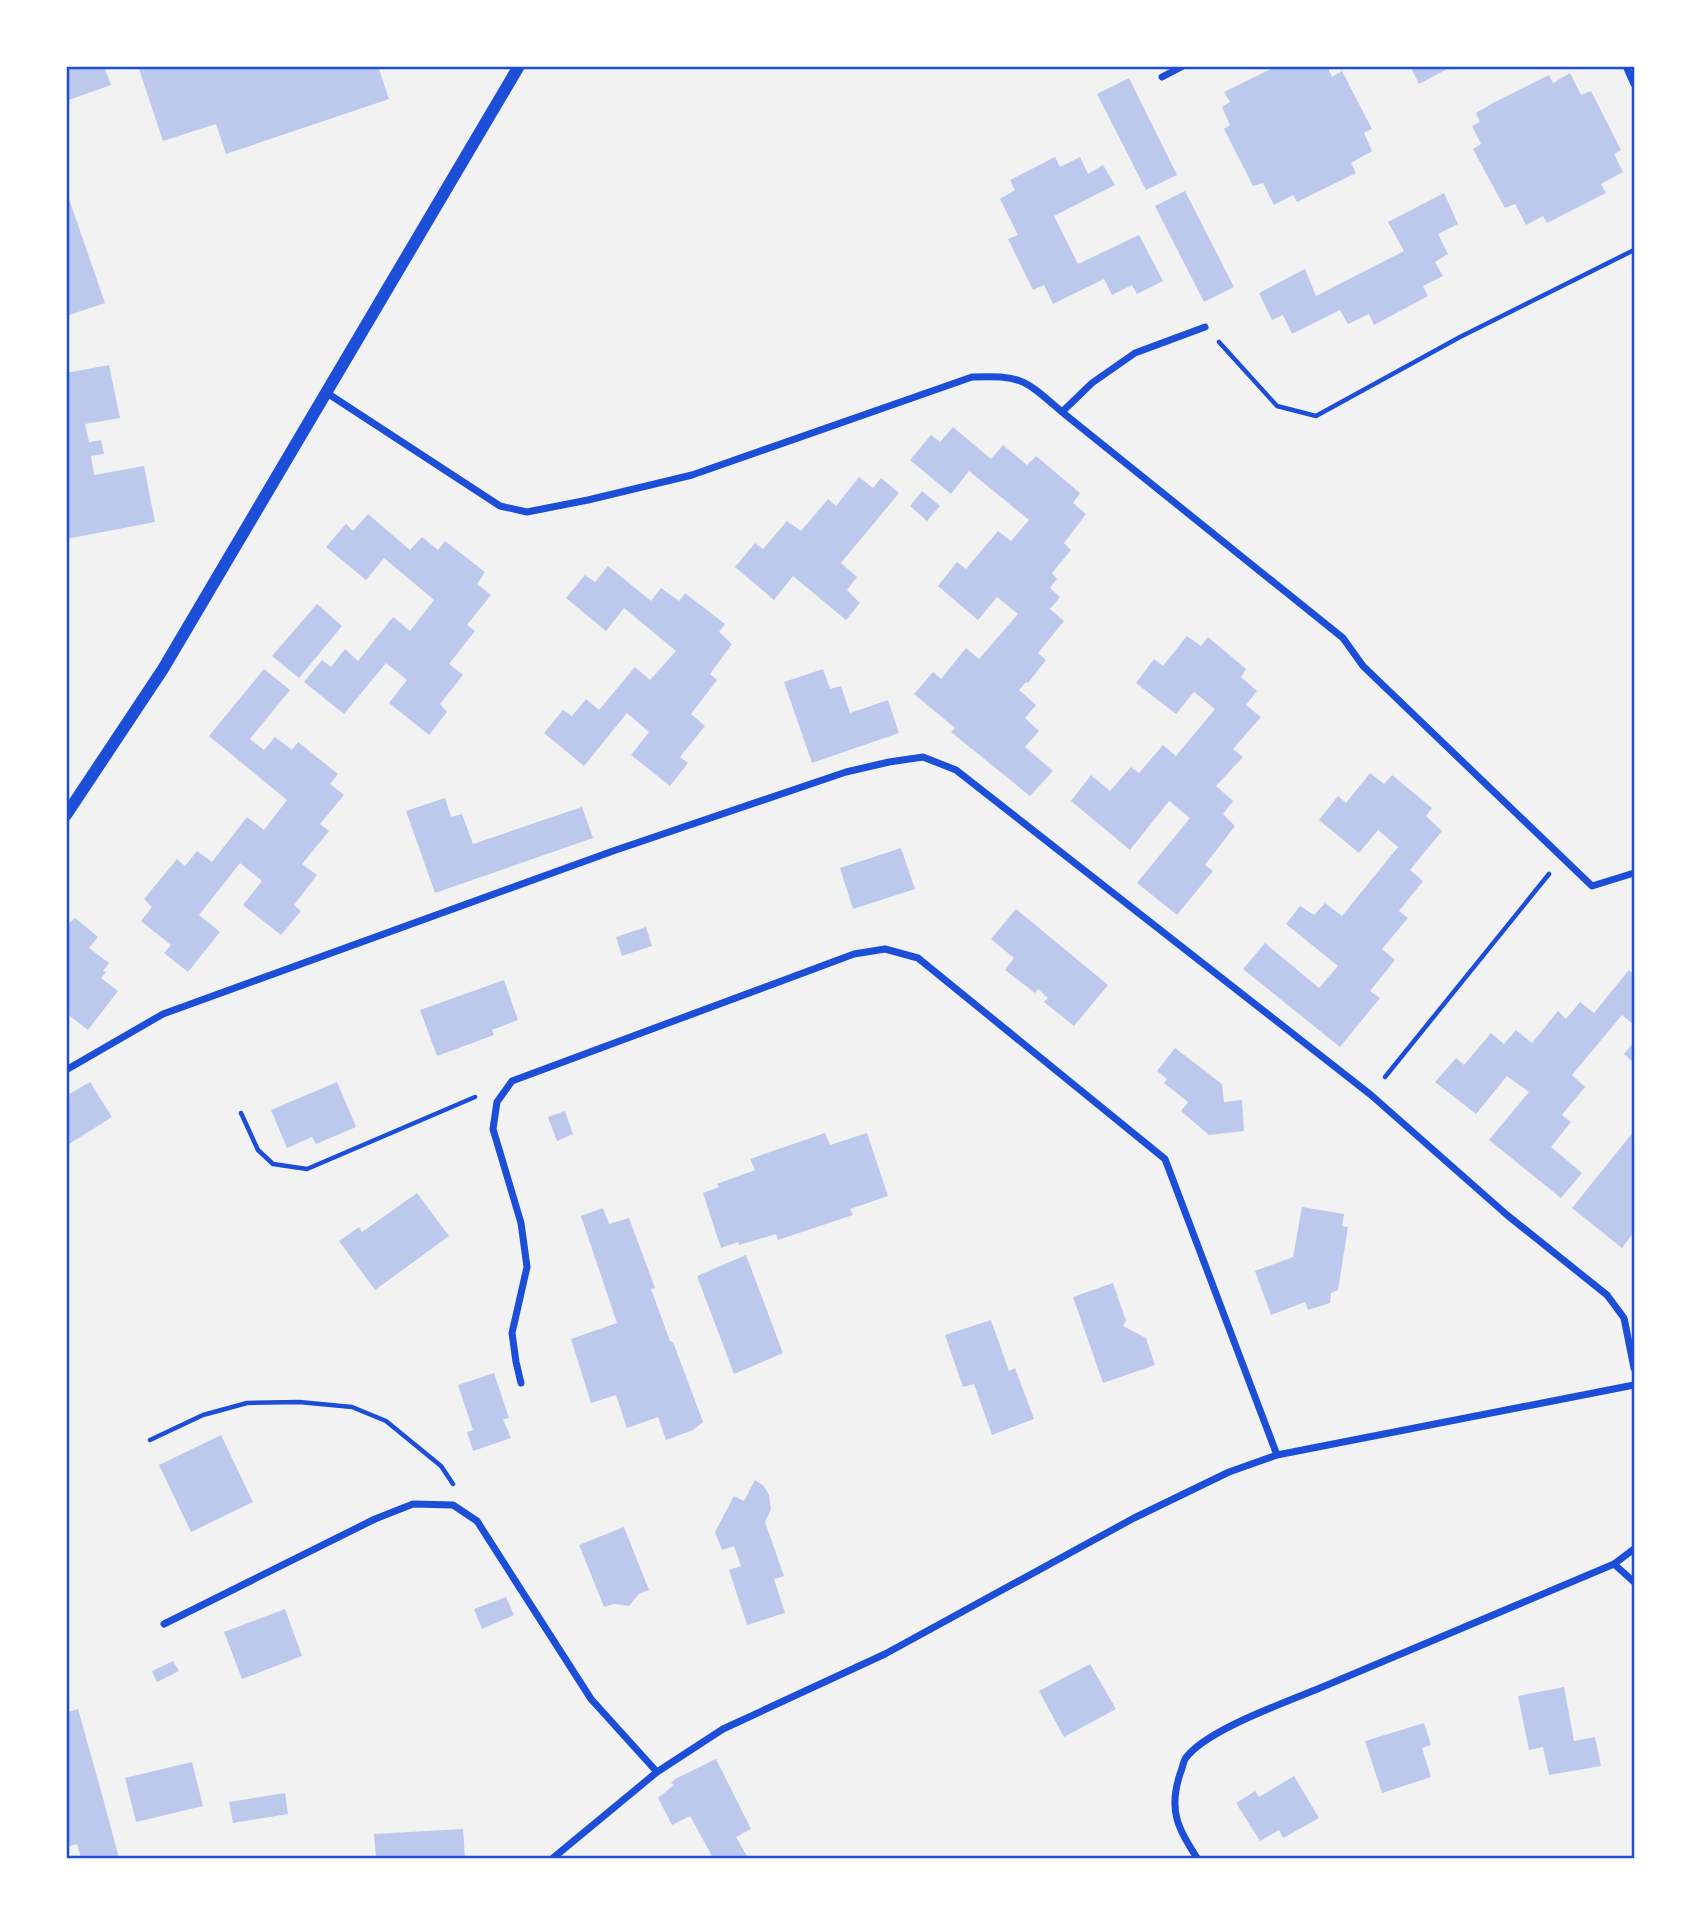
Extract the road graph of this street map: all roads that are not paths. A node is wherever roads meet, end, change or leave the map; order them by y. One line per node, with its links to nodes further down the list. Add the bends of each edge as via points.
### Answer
1 (519, 66): 7 (street)
2 (1183, 66): 4 (street)
3 (1626, 66): 5 (street)
4 (1162, 77)
5 (1634, 84)
6 (1205, 327): 8 (street, via 1135,353 1091,383)
7 (327, 393): 8 (street, via 500,506 527,512 692,475 972,377 1026,381); 9 (street, via 163,669)
8 (1062, 412): 10 (street, via 1343,638 1363,666 1592,886)
9 (66, 815)
10 (1634, 873)
11 (66, 1070): 12 (street, via 163,1014 846,772 923,757 956,770 1371,1095 1606,1295 1624,1318)
12 (1634, 1368)
13 (521, 1383): 15 (street, via 512,1332 527,1267 521,1223 493,1129 497,1102 513,1081 854,954 886,949 918,958 1165,1159)
14 (1634, 1385): 15 (street)
15 (1277, 1455): 20 (street, via 1229,1472 1134,1518 885,1654 723,1729)
16 (1634, 1549): 17 (street)
17 (1614, 1564): 18 (street); 22 (street, via 1209,1738 1185,1759 1174,1811)
18 (1634, 1582)
19 (164, 1624): 20 (street, via 375,1518 413,1504 453,1505 477,1521 591,1699)
20 (656, 1772): 21 (street)
21 (553, 1858)
22 (1197, 1858)

